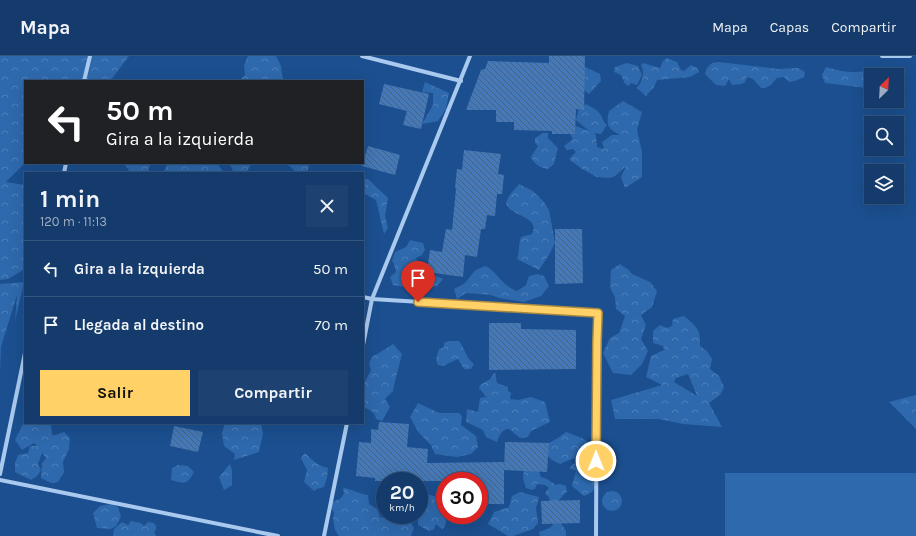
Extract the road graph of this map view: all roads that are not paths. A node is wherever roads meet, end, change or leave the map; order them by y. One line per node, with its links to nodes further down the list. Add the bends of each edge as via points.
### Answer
1 (90, 56): 7 (street)
2 (362, 56): 8 (street)
3 (470, 56): 8 (street)
4 (882, 56): 5 (street)
5 (889, 56): 6 (street)
6 (910, 56)
7 (84, 80)
8 (461, 81): 10 (street)
9 (364, 297): 10 (street)
10 (372, 299): 11 (street); 18 (street, via 598,313)
11 (364, 340)
12 (24, 359): 14 (street)
13 (347, 424): 17 (street)
14 (0, 474)
15 (0, 480): 16 (street)
16 (278, 536)
17 (324, 536)
18 (596, 536)

